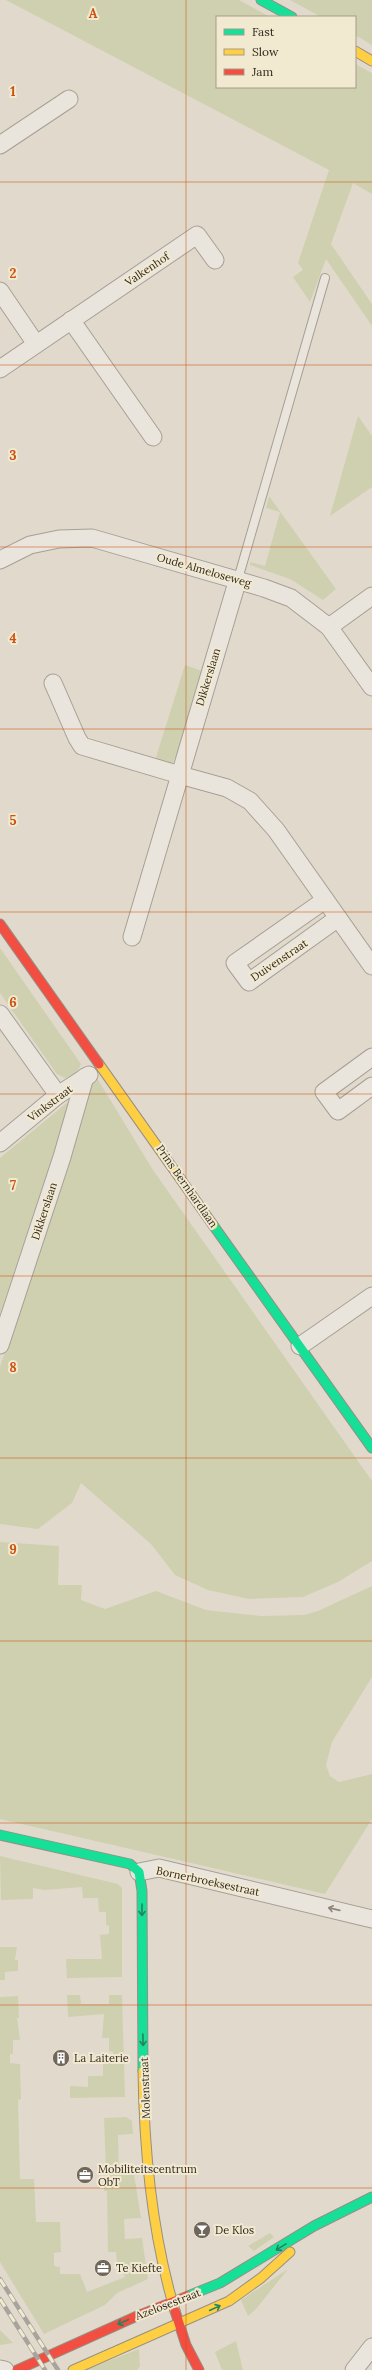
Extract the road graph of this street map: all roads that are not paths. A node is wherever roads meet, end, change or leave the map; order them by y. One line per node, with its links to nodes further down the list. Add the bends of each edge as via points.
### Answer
1 (261, 0): 2 (street)
2 (290, 16)
3 (356, 52): 4 (street)
4 (372, 60)
5 (69, 99): 6 (street)
6 (0, 145)
7 (215, 260): 10 (street, Valkenhof, via 198,235)
8 (325, 278): 15 (lane)
9 (0, 292): 11 (street)
10 (71, 320): 11 (street, Valkenhof); 13 (street)
11 (36, 344): 12 (street, Valkenhof)
12 (0, 368)
13 (153, 438)
14 (0, 560): 15 (street, Oude Almeloseweg, via 30,545 59,539 92,538)
15 (238, 579): 17 (street, Oude Almeloseweg, via 291,598); 20 (street, Dikkerslaan)
16 (372, 596): 17 (street)
17 (329, 627): 19 (street, Oude Almeloseweg)
18 (53, 683): 20 (street, via 82,746)
19 (372, 687)
20 (180, 775): 21 (street, via 227,788 250,801 276,830); 24 (street, Dikkerslaan)
21 (325, 900): 22 (street); 22 (street, Duivenstraat, via 235,963 249,982)
22 (338, 918): 25 (street)
23 (0, 924): 28 (street, Prins Bernhardlaan)
24 (132, 937)
25 (372, 966)
26 (0, 1014): 31 (street)
27 (372, 1057): 30 (street, via 324,1092 338,1111)
28 (102, 1066): 29 (street, Vinkstraat); 35 (street, Prins Bernhardlaan)
29 (86, 1077): 31 (street, Vinkstraat); 34 (street, Dikkerslaan)
30 (372, 1086)
31 (58, 1095): 32 (street, Vinkstraat)
32 (0, 1143)
33 (372, 1296): 35 (street)
34 (0, 1345)
35 (300, 1346): 36 (street, Prins Bernhardlaan)
36 (372, 1448)
37 (0, 1835): 38 (street, Bornerbroeksestraat, via 130,1864)
38 (140, 1872): 39 (street, Bornerbroeksestraat, one-way to 38, via 159,1868); 42 (street, Molenstraat, one-way to 42, via 144,2076 150,2183 160,2249)
39 (372, 1918)
40 (372, 2197): 41 (street, Azelosestraat)
41 (314, 2226): 42 (street, Azelosestraat, one-way to 42, via 220,2283); 43 (street, Azelosestraat, one-way to 41, via 229,2301 248,2289 274,2269)
42 (172, 2303): 43 (street, Molenstraat); 47 (street, Azelosestraat, one-way to 47)
43 (179, 2324): 48 (street, Azelosestraat); 49 (street, Molenstraat)
44 (372, 2347): 50 (street)
45 (0, 2369): 46 (street)
46 (5, 2370)
47 (17, 2370)
48 (74, 2370)
49 (199, 2370)
50 (354, 2370)

